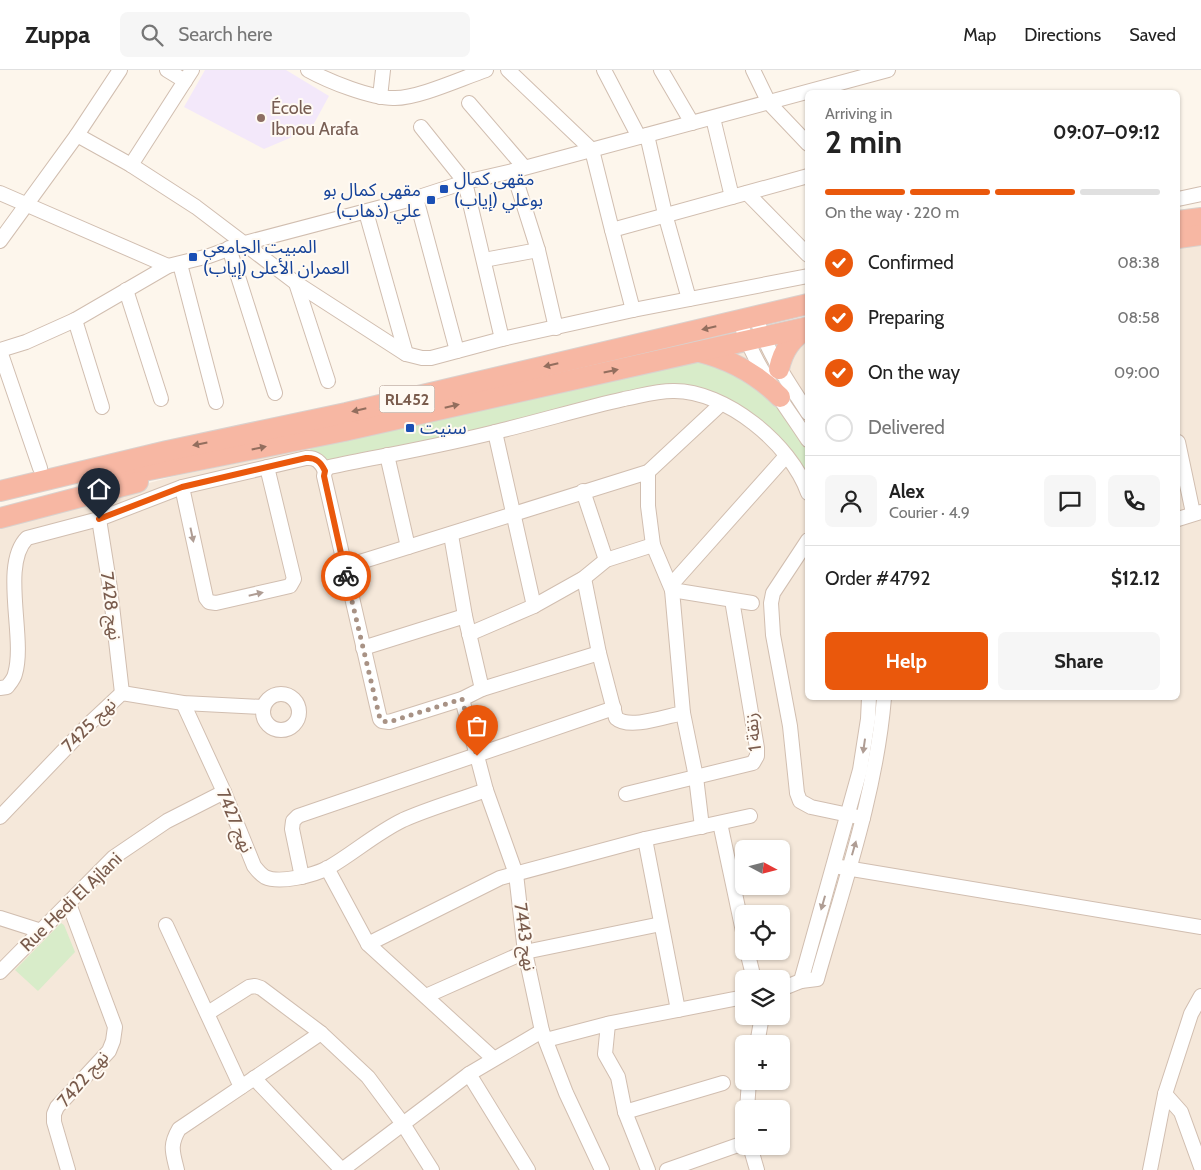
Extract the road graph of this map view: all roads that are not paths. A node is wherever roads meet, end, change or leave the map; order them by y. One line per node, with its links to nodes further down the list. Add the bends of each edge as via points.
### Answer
1 (120, 70): 21 (street)
2 (167, 70): 12 (street)
3 (308, 70): 11 (street)
4 (383, 70): 15 (street)
5 (486, 70): 15 (street, via 412,95)
6 (508, 70): 24 (street)
7 (604, 70): 22 (street)
8 (661, 70): 19 (street)
9 (753, 70): 17 (street)
10 (888, 70): 13 (street)
11 (322, 74): 15 (street)
12 (188, 75): 25 (street)
13 (816, 90)
14 (805, 93): 17 (street)
15 (380, 97)
16 (468, 103): 26 (street)
17 (769, 103): 18 (street); 23 (street)
18 (713, 118): 19 (street); 32 (street)
19 (692, 123): 22 (street)
20 (420, 128): 28 (street)
21 (77, 135): 25 (street); 35 (street)
22 (643, 136): 24 (street); 37 (street)
23 (805, 141)
24 (592, 150): 26 (street); 40 (street)
25 (131, 165): 44 (street)
26 (518, 169): 28 (street); 46 (street)
27 (805, 177): 30 (street)
28 (465, 182): 33 (street); 48 (street)
29 (0, 193): 35 (street)
30 (747, 193): 32 (street); 47 (street)
31 (1201, 194): 34 (street)
32 (732, 197): 37 (street)
33 (416, 198): 36 (street); 64 (street)
34 (1180, 198)
35 (27, 204): 43 (street); 49 (street)
36 (366, 212): 44 (street); 66 (street)
37 (665, 214): 40 (street); 53 (street)
38 (1201, 218): 39 (highway)
39 (1180, 221)
40 (612, 230): 55 (street)
41 (1201, 234): 42 (highway)
42 (1180, 238)
43 (0, 241)
44 (245, 243): 45 (street); 51 (street)
45 (229, 248): 49 (street); 69 (street)
46 (538, 250): 48 (street); 58 (street)
47 (805, 252)
48 (484, 260): 62 (street)
49 (174, 265): 52 (street); 72 (street)
50 (805, 277): 53 (street)
51 (296, 283): 66 (street); 68 (street)
52 (126, 290): 57 (street); 71 (street)
53 (689, 299): 55 (street)
54 (805, 305): 56 (highway, RL452)
55 (633, 310): 58 (street)
56 (748, 319): 61 (street); 81 (highway, RL452, one-way to 81, via 328,417)
57 (75, 320): 63 (street); 74 (street)
58 (556, 328): 62 (street)
59 (805, 329): 61 (highway, RL452)
60 (805, 330): 67 (highway, via 786,349)
61 (754, 338): 65 (highway, RL452); 67 (street); 70 (street, via 756,360)
62 (502, 339): 64 (street)
63 (0, 351): 83 (street)
64 (457, 352): 66 (street, via 422,358)
65 (698, 352): 70 (highway, via 743,368); 81 (highway, RL452, one-way to 65, via 344,431)
66 (406, 354)
67 (779, 369): 75 (street)
68 (328, 382)
69 (275, 393)
70 (780, 397): 77 (street)
71 (161, 399)
72 (216, 402)
73 (721, 404): 76 (street, via 689,393 656,392); 80 (street, via 756,424); 85 (street)
74 (102, 408)
75 (805, 408)
76 (495, 432): 79 (street); 90 (street)
77 (805, 435)
78 (1180, 449): 91 (street)
79 (387, 455): 84 (street, via 330,467); 97 (street)
80 (786, 456): 86 (street); 101 (street)
81 (168, 459): 83 (highway, via 138,451); 89 (highway, RL452, via 102,480)
82 (267, 467): 84 (street, via 313,458); 87 (street); 87 (street, one-way to 82, via 206,598 216,604 290,586 294,579)
83 (40, 468): 89 (highway)
84 (325, 471): 99 (street)
85 (648, 472): 88 (street); 95 (street)
86 (805, 484)
87 (182, 487): 93 (street)
88 (583, 491): 90 (street); 98 (street)
89 (2, 497)
90 (513, 513): 94 (street); 105 (street)
91 (1197, 513): 92 (street)
92 (1180, 518)
93 (99, 519): 102 (street, via 27,538 16,552); 112 (street, نهج 7428)
94 (450, 535): 97 (street); 106 (street)
95 (653, 545): 98 (street); 101 (street)
96 (805, 545): 125 (street, via 773,593 771,603 797,793 800,801 812,807)
97 (408, 547): 99 (street)
98 (606, 560): 100 (street)
99 (344, 567): 108 (street)
100 (584, 578): 105 (street); 109 (street)
101 (672, 587): 103 (street); 119 (street)
102 (5, 590): 110 (street, via 16,630 17,662 15,675 7,687)
103 (732, 600): 104 (street); 121 (street, زنقة 1, via 757,756 753,763)
104 (752, 603)
105 (534, 606): 107 (street)
106 (465, 616): 107 (street); 108 (street)
107 (469, 634): 111 (street)
108 (364, 648): 113 (street, via 382,721 389,722)
109 (599, 653): 111 (street); 118 (street)
110 (0, 688)
111 (482, 689): 113 (street)
112 (122, 693): 116 (street, نهج 7425); 127 (street, نهج 7425)
113 (462, 699): 120 (street, نهج 7443)
114 (869, 700): 125 (street, one-way to 125, via 860,770)
115 (884, 700): 128 (street, via 882,725)
116 (183, 703): 117 (street, نهج 7425); 123 (street, نهج 7427)
117 (263, 707)
118 (614, 708): 119 (street, via 620,722 630,723); 120 (street)
119 (683, 713): 121 (street)
120 (477, 756): 122 (street, نهج 7443); 136 (street, via 298,816 292,829)
121 (696, 776): 124 (street, زنقة 1); 130 (street)
122 (486, 790): 133 (street, نهج 7427, via 403,820); 135 (street, نهج 7443)
123 (224, 792): 136 (street, نهج 7427, via 259,873 279,880); 137 (street, Rue Hedi El Ajlani, via 167,822 114,857)
124 (626, 794)
125 (848, 815): 128 (street); 132 (street)
126 (750, 816): 129 (street)
127 (0, 817)
128 (863, 818): 134 (street, one-way to 128)
129 (720, 822): 130 (street); 138 (street)
130 (702, 827): 131 (street)
131 (645, 839): 135 (street); 140 (street)
132 (834, 866): 134 (street); 147 (street, one-way to 147)
133 (327, 868): 136 (street, نهج 7427); 144 (street)
134 (848, 868): 142 (street); 147 (street, via 817,979)
135 (516, 874): 144 (street, via 500,878); 145 (street, نهج 7443)
136 (302, 877)
137 (69, 904): 143 (street, Rue Hedi El Ajlani); 168 (street, نهج 7422, via 115,1027 109,1050 54,1114)
138 (737, 905)
139 (0, 918): 143 (street)
140 (661, 924): 145 (street); 152 (street)
141 (166, 925): 153 (street)
142 (1201, 927)
143 (41, 931): 146 (street, Rue Hedi El Ajlani)
144 (368, 944): 149 (street)
145 (526, 952): 149 (street); 156 (street, نهج 7443)
146 (0, 972)
147 (801, 981): 148 (street)
148 (790, 985)
149 (426, 996): 157 (street)
150 (1201, 996): 162 (street, via 1191,1014)
151 (735, 999): 152 (street)
152 (678, 1010): 154 (street)
153 (208, 1013): 155 (street, via 255,986); 161 (street)
154 (608, 1024): 156 (street); 163 (street, via 605,1054 618,1077)
155 (321, 1033): 159 (street); 164 (street, via 368,1077)
156 (544, 1035): 157 (street); 173 (street, نهج 7443, via 566,1093)
157 (493, 1058): 158 (street)
158 (469, 1074): 164 (street); 172 (street)
159 (254, 1078): 161 (street); 170 (street)
160 (723, 1083): 163 (street)
161 (241, 1087): 169 (street, via 179,1130 172,1139)
162 (1165, 1094): 167 (street, via 1185,1119); 177 (street)
163 (624, 1112): 174 (street)
164 (403, 1124): 170 (street); 171 (street)
165 (735, 1148): 175 (street)
166 (750, 1155): 176 (street)
167 (1201, 1167)
168 (68, 1170)
169 (177, 1170)
170 (342, 1170)
171 (432, 1170)
172 (528, 1170)
173 (602, 1170)
174 (648, 1170)
175 (667, 1170)
176 (757, 1170)
177 (1150, 1170)

